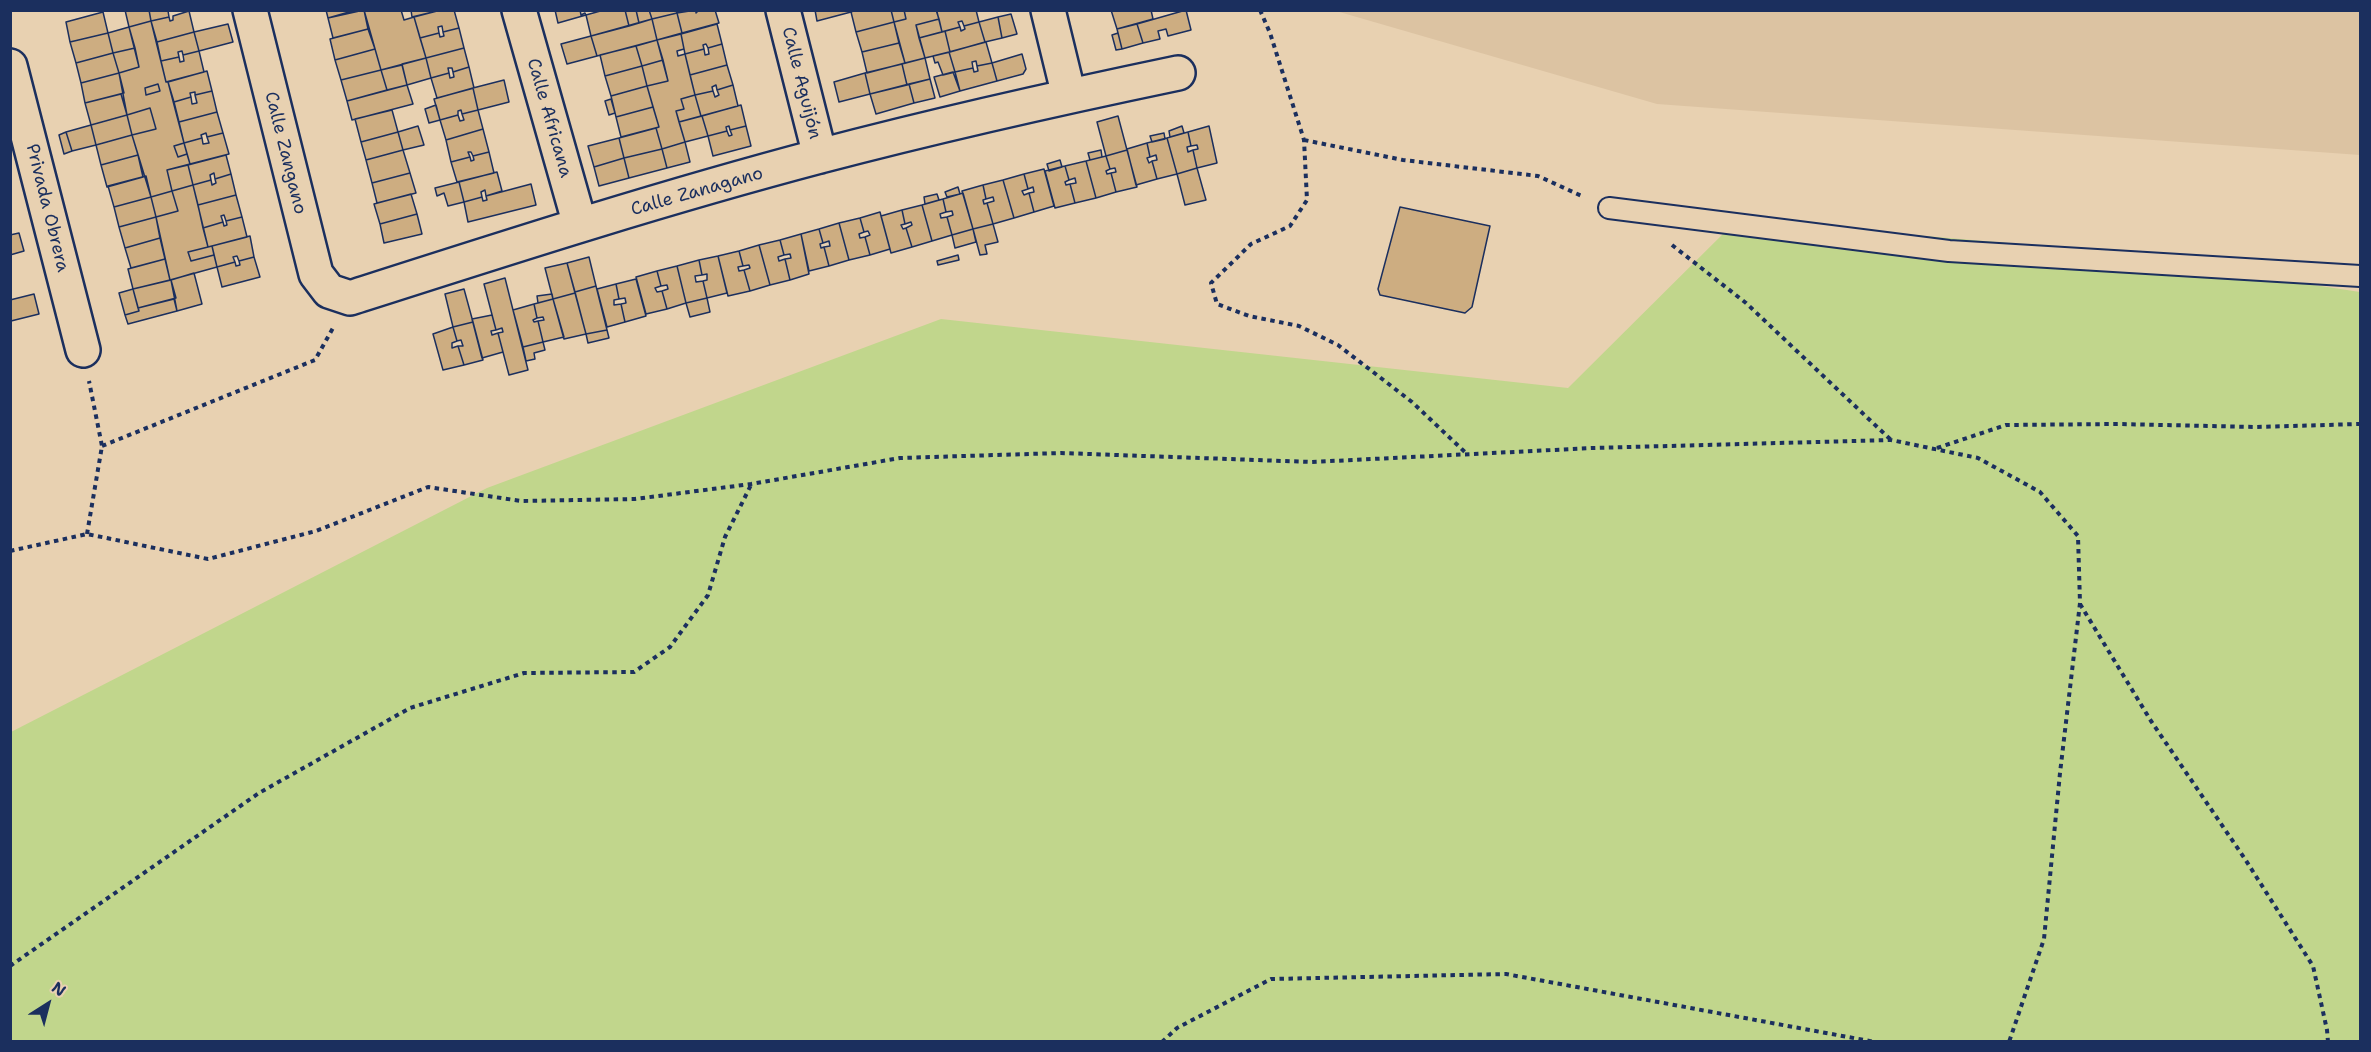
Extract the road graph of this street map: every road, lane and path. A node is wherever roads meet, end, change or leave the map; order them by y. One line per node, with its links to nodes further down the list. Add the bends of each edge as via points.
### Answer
1 (250, 10): 15 (street, Calle Zangano, via 316,274)
2 (519, 10): 12 (street, Calle Africana)
3 (783, 10): 10 (street, Calle Aguijón)
4 (1048, 10): 8 (street)
5 (1260, 10): 9 (path)
6 (10, 66): 16 (street, Privada Obrera)
7 (1178, 73): 8 (street, Calle Zanagano)
8 (1068, 96): 10 (street, Calle Zanagano)
9 (1304, 140): 11 (path, via 1403,160 1538,176); 21 (path, via 1307,200 1290,226 1251,244 1211,283 1217,304 1250,316 1299,326 1338,345 1412,402)
10 (820, 156): 12 (street, Calle Zanagano)
11 (1610, 208): 14 (lane, via 1949,251)
12 (580, 225): 15 (street, Calle Zanagano)
13 (1667, 242): 18 (path, via 1746,303)
14 (2361, 276)
15 (340, 294): 19 (path, via 315,360)
16 (83, 350): 19 (path)
17 (2361, 424): 20 (path, via 2006,425)
18 (1891, 440): 20 (path); 21 (path)
19 (102, 446): 23 (path)
20 (1936, 448): 25 (path, via 1978,458 2040,492 2078,536)
21 (1468, 455): 22 (path, via 1312,462 1061,453 900,458)
22 (751, 484): 23 (path, via 635,499 521,501 428,487 316,531 207,559); 26 (path, via 725,537 708,595 670,647 634,672 524,673 410,708 259,793)
23 (87, 534): 24 (path)
24 (10, 551)
25 (2080, 603): 29 (path, via 2044,939); 30 (path, via 2151,720 2313,966)
26 (10, 966)
27 (1162, 1041): 28 (path, via 1177,1028 1271,979 1506,974)
28 (1875, 1041)
29 (2009, 1041)
30 (2328, 1041)

